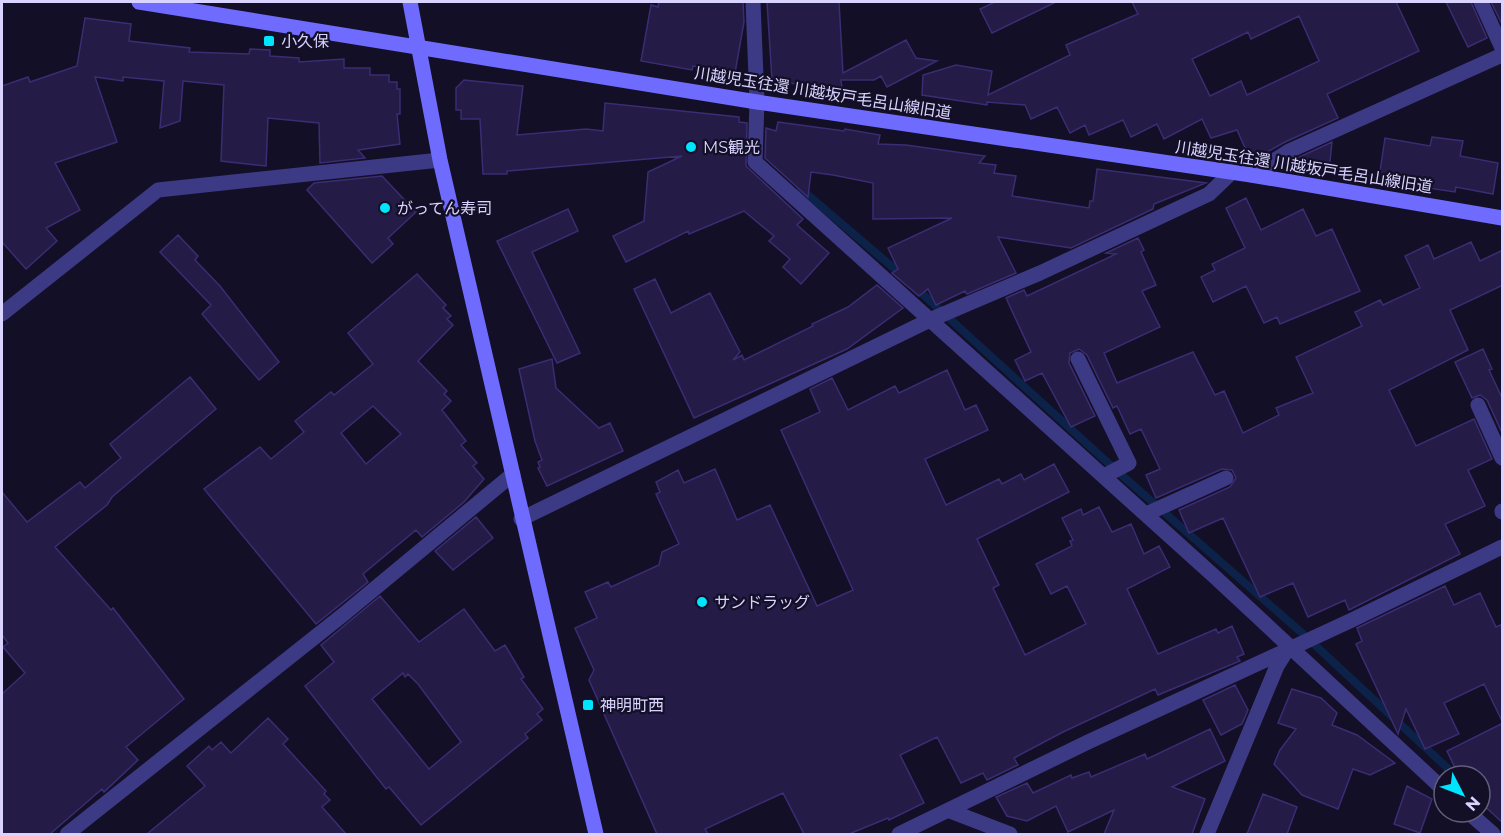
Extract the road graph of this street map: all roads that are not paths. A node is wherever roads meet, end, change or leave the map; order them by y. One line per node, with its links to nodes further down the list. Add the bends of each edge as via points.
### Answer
1 (139, 2): 5 (street, 川越児玉往還 川越坂戸毛呂山線旧道)
2 (410, 2): 5 (street)
3 (753, 2): 8 (street)
4 (1481, 2): 6 (street)
5 (418, 48): 8 (street, 川越児玉往還 川越坂戸毛呂山線旧道); 9 (street)
6 (1503, 48)
7 (1503, 55): 11 (street, via 1289,151)
8 (757, 102): 10 (street, 川越児玉往還 川越坂戸毛呂山線旧道); 14 (street, via 755,162)
9 (440, 160): 13 (street, via 158,190); 18 (street)
10 (1232, 172): 11 (street, 川越児玉往還 川越坂戸毛呂山線旧道); 14 (street, via 1209,194)
11 (1251, 175): 12 (street, 川越児玉往還 川越坂戸毛呂山線旧道)
12 (1503, 218)
13 (2, 314)
14 (932, 319): 19 (street); 22 (street)
15 (1078, 359): 19 (street, via 1129,463)
16 (1478, 405): 17 (street)
17 (1503, 458)
18 (513, 474): 22 (street); 28 (street, via 321,634)
19 (1104, 476): 21 (street)
20 (1227, 478): 21 (street)
21 (1146, 514): 24 (street)
22 (521, 519): 29 (street)
23 (1503, 547): 24 (street)
24 (1289, 647): 25 (street); 26 (street); 32 (street, via 1277,666)
25 (1432, 779)
26 (950, 811): 30 (street); 31 (street)
27 (1482, 824): 33 (street)
28 (67, 834)
29 (596, 834)
30 (899, 834)
31 (1010, 834)
32 (1208, 834)
33 (1493, 834)

